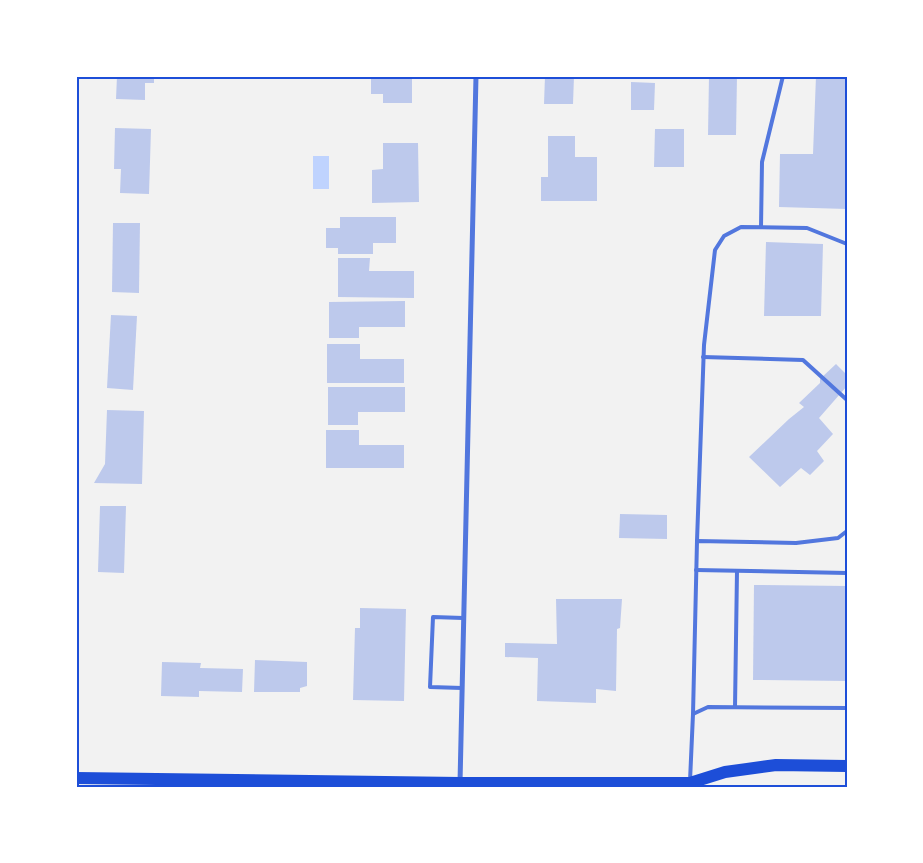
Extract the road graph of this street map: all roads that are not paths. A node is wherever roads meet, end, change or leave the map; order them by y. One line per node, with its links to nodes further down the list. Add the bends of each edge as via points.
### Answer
1 (476, 76): 12 (street)
2 (784, 76): 3 (lane, via 762,162)
3 (761, 228): 4 (lane, via 807,228); 5 (lane, via 741,227 724,236 715,250)
4 (847, 244)
5 (703, 357): 6 (lane, via 803,360); 8 (lane)
6 (847, 400)
7 (847, 530): 8 (lane, via 838,538 796,543)
8 (697, 541): 9 (lane)
9 (696, 570): 10 (lane); 16 (lane)
10 (737, 571): 11 (lane); 14 (lane)
11 (847, 573)
12 (464, 618): 13 (street); 13 (lane, via 433,617 430,686)
13 (462, 688): 20 (street)
14 (735, 707): 15 (lane); 16 (lane, via 708,707)
15 (847, 708)
16 (693, 714): 24 (lane)
17 (847, 766): 24 (main road, via 776,765 724,772)
18 (76, 778): 19 (main road)
19 (144, 783): 21 (main road)
20 (460, 783): 22 (main road); 23 (main road)
21 (280, 784): 22 (main road)
22 (369, 784)
23 (546, 785): 24 (main road)
24 (693, 785)

